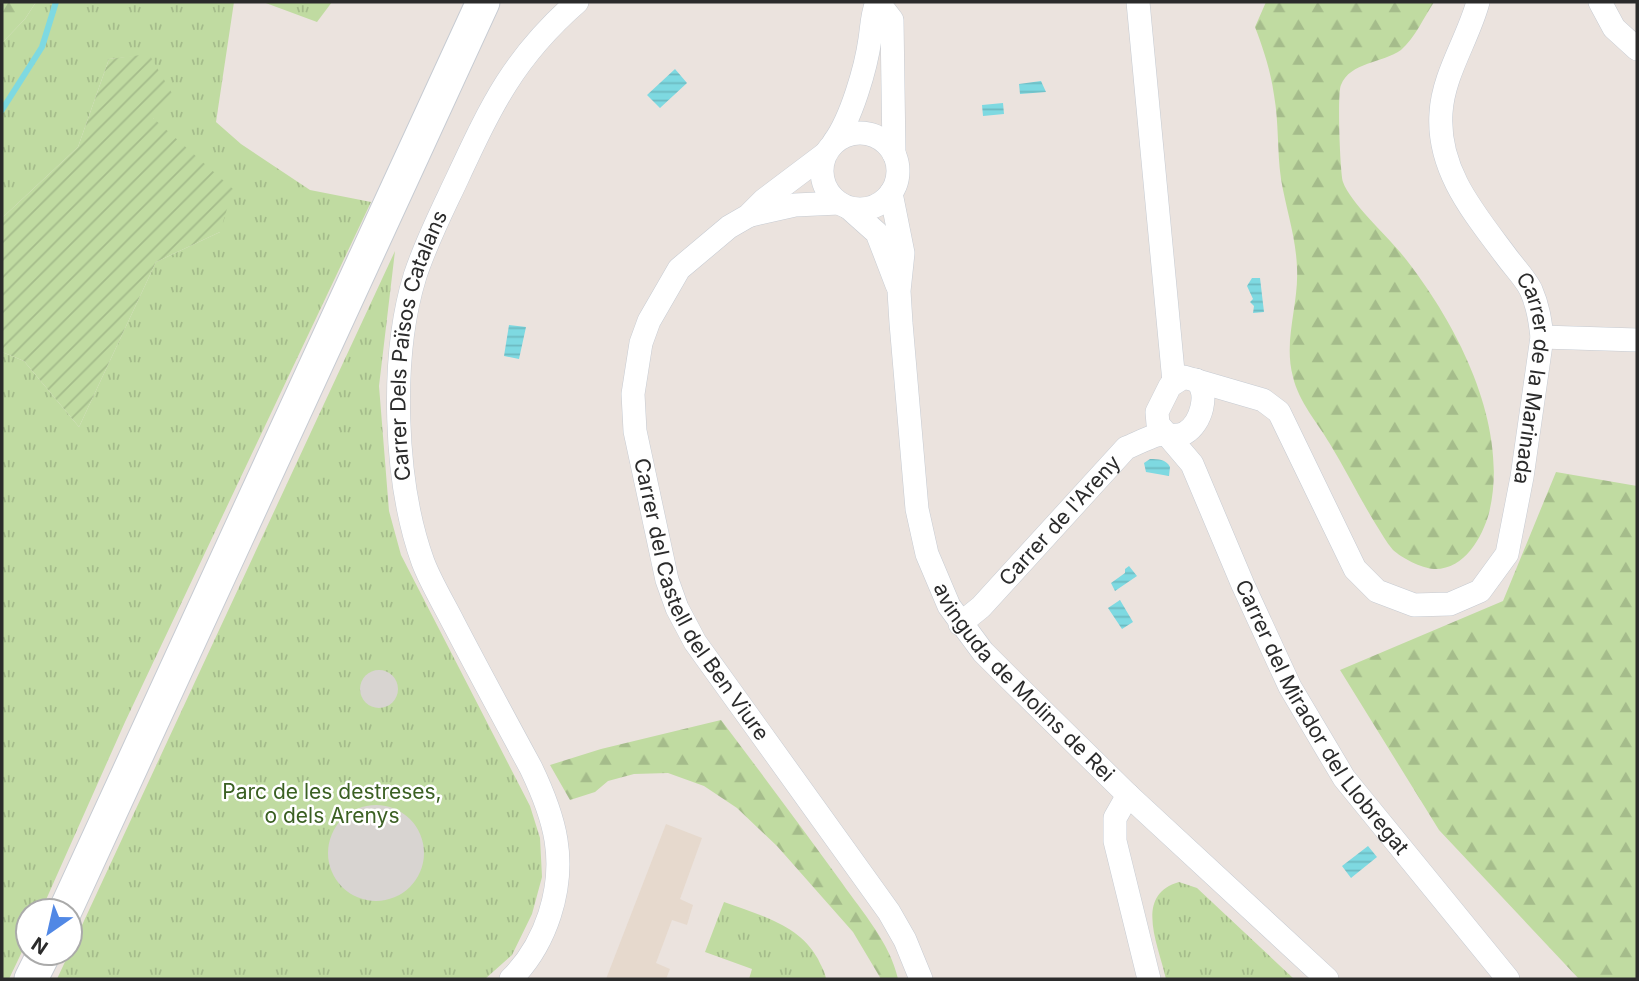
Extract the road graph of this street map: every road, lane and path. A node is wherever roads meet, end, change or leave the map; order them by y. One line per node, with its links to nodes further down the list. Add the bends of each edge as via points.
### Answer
1 (483, 2): 22 (street)
2 (578, 2): 23 (street, Carrer Dels Països Catalans, via 532,45 488,112 415,276 398,371 405,488 424,564 531,768 556,840 555,887 546,926)
3 (877, 2): 8 (street, via 849,113); 9 (street, via 892,20)
4 (1138, 2): 16 (street)
5 (1478, 2): 14 (street, Carrer de la Marinada, via 1445,89 1441,134 1445,157 1456,185 1530,288)
6 (1601, 2): 7 (street, via 1614,28)
7 (1637, 49)
8 (830, 148): 9 (street, via 844,135 867,133 887,144); 11 (street, via 821,168 822,181 829,194); 12 (street, Carrer del Castell del Ben Viure)
9 (894, 154): 10 (street, via 897,181)
10 (891, 193): 11 (street, via 872,207); 13 (street, avinguda de Molins de Rei, via 903,253)
11 (844, 205): 12 (street, Carrer del Castell del Ben Viure, via 795,205); 13 (street, avinguda de Molins de Rei, via 877,233)
12 (748, 216): 24 (street, Carrer del Castell del Ben Viure, via 680,269 649,321 633,394 646,491 667,580 695,642 867,878 905,940)
13 (900, 291): 20 (street, avinguda de Molins de Rei, via 917,509 927,554)
14 (1542, 337): 15 (street); 17 (street, Carrer de la Marinada, via 1507,554 1480,591 1450,604 1414,605 1377,590 1355,569 1279,412 1263,400)
15 (1637, 340)
16 (1185, 381): 17 (street, Carrer de la Marinada); 18 (street, via 1204,390); 19 (street, via 1157,412 1158,424)
17 (1244, 396): 18 (street)
18 (1201, 408): 19 (street, Carrer de l'Areny, via 1190,429)
19 (1168, 434): 20 (street, Carrer de l'Areny, via 1126,448 982,607); 27 (street, Carrer del Mirador del Llobregat, via 1192,464 1290,687 1343,778)
20 (961, 624): 21 (street, avinguda de Molins de Rei, via 983,652)
21 (1128, 795): 25 (street, via 1115,818 1115,841); 26 (street, avinguda de Molins de Rei)
22 (71, 897)
23 (511, 979)
24 (920, 979)
25 (1149, 979)
26 (1327, 979)
27 (1508, 979)

